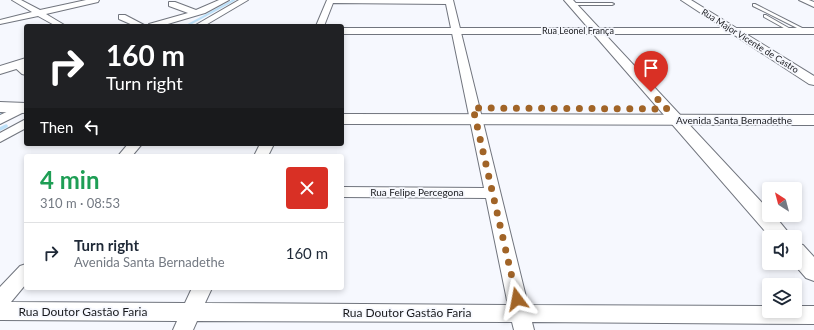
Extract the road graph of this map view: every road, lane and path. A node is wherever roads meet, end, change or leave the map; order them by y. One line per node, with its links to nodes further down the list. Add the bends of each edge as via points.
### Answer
1 (16, 0): 14 (street)
2 (95, 0): 14 (street)
3 (225, 0): 15 (street)
4 (244, 0): 22 (street)
5 (685, 0): 27 (street, Rua Major Vicente de Castro)
6 (803, 0): 13 (street)
7 (331, 1): 8 (street); 23 (street)
8 (449, 1): 25 (street)
9 (569, 2): 11 (lane); 26 (street)
10 (172, 4): 15 (street)
11 (612, 4)
12 (754, 5): 29 (lane)
13 (814, 5)
14 (39, 13): 18 (street); 19 (street)
15 (196, 13): 21 (street)
16 (765, 16): 28 (lane)
17 (122, 17): 20 (street)
18 (0, 22)
19 (58, 24)
20 (138, 24)
21 (159, 24)
22 (202, 24)
23 (321, 24)
24 (344, 31): 25 (main road, Rua Leonel França)
25 (456, 31): 26 (main road, Rua Leonel França); 36 (street)
26 (596, 31): 27 (main road, Rua Leonel França); 37 (street)
27 (734, 31): 28 (main road, Rua Leonel França); 32 (street, Rua Major Vicente de Castro)
28 (792, 31): 29 (main road, Rua Leonel França)
29 (810, 31)
30 (23, 66): 31 (main road)
31 (0, 70)
32 (814, 81)
33 (344, 108): 36 (main road, Avenida Santa Bernadethe)
34 (24, 113): 38 (main road)
35 (24, 114): 41 (street)
36 (475, 114): 37 (main road, Avenida Santa Bernadethe); 39 (main road, Avenida Santa Bernadethe); 45 (street)
37 (672, 114): 40 (main road, Avenida Santa Bernadethe); 46 (street)
38 (1, 116)
39 (344, 119)
40 (814, 120)
41 (0, 138)
42 (133, 146): 43 (street)
43 (127, 154)
44 (344, 192): 45 (street, Rua Felipe Percegona)
45 (492, 193): 55 (street)
46 (776, 230)
47 (802, 259): 48 (street)
48 (814, 272)
49 (24, 273): 51 (street)
50 (201, 290): 54 (street)
51 (0, 301)
52 (0, 312): 54 (street, Rua Doutor Gastão Faria)
53 (814, 315): 55 (street, Rua Doutor Gastão Faria)
54 (187, 321): 55 (street, Rua Doutor Gastão Faria)
55 (522, 322)

